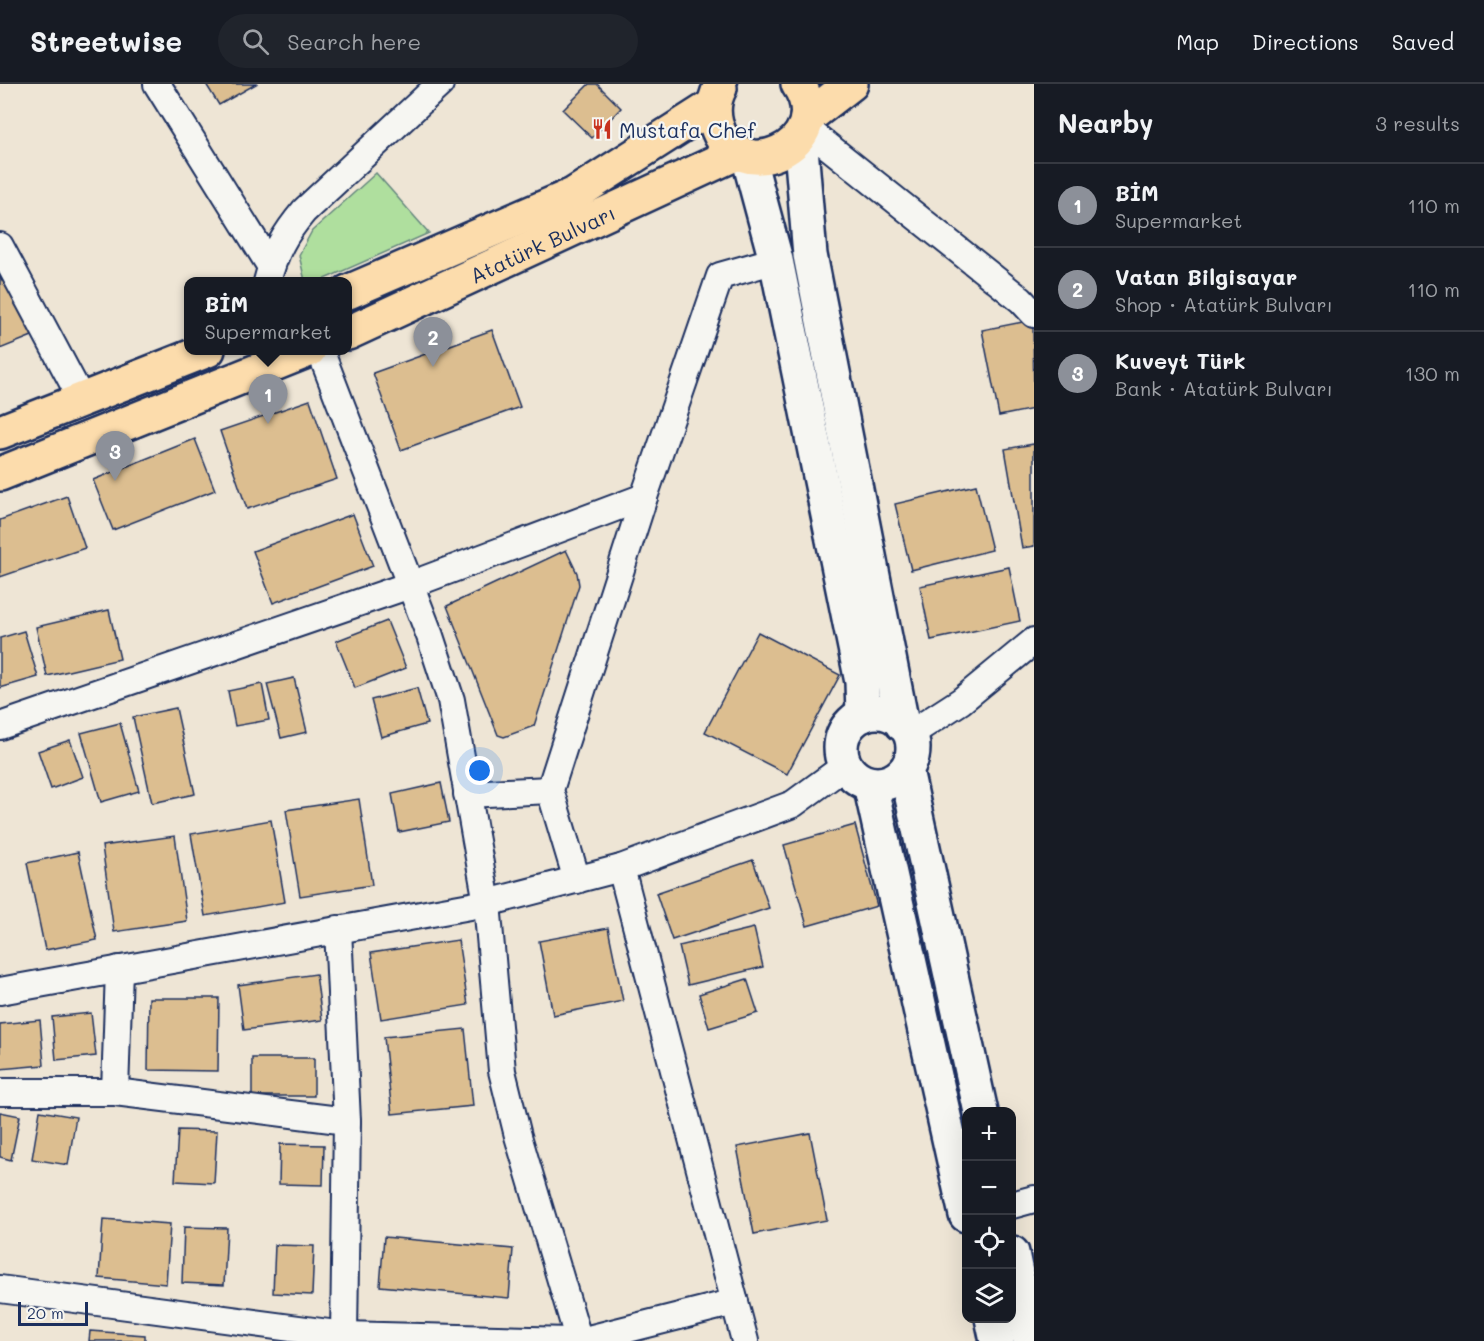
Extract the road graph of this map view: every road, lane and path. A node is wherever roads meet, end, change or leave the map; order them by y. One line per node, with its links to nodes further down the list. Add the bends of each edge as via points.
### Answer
1 (158, 84): 10 (street)
2 (440, 84): 10 (street, via 303,211 285,235)
3 (798, 84): 6 (main road, via 806,99)
4 (851, 84): 6 (main road)
5 (718, 94): 7 (main road, via 714,116 722,137); 11 (main road, Atatürk Bulvarı, via 573,195)
6 (804, 127): 7 (main road, via 794,143 777,154 758,158); 12 (street); 25 (main road, via 810,255)
7 (744, 154): 9 (main road); 13 (main road, Atatürk Bulvarı)
8 (0, 246): 17 (street)
9 (776, 260): 20 (street, via 720,276); 23 (main road, via 862,682)
10 (269, 274)
11 (352, 290)
12 (1034, 314)
13 (352, 331)
14 (198, 355): 17 (main road)
15 (299, 355): 19 (main road)
16 (322, 355): 21 (street)
17 (82, 400): 18 (main road)
18 (0, 432)
19 (0, 474)
20 (644, 497): 21 (street); 28 (street)
21 (410, 585): 24 (street); 29 (street, via 451,700)
22 (1034, 641): 25 (street, via 961,700)
23 (863, 716): 25 (main road, via 883,713 896,718); 27 (main road, via 845,731 840,751)
24 (0, 726)
25 (906, 729): 26 (main road, via 913,744)
26 (906, 770): 27 (main road, via 888,783); 38 (main road)
27 (857, 775): 30 (street, via 793,804); 40 (main road)
28 (550, 790): 29 (street); 31 (street)
29 (467, 794): 32 (street)
30 (621, 868): 31 (street); 45 (street)
31 (577, 880): 32 (street)
32 (487, 903): 33 (street); 49 (street, via 502,1071)
33 (338, 929): 34 (street); 39 (street)
34 (119, 969): 35 (street); 37 (street)
35 (0, 991)
36 (0, 1092): 37 (street)
37 (116, 1092): 39 (street)
38 (980, 1107)
39 (347, 1121): 47 (street)
40 (962, 1199)
41 (1034, 1199): 42 (street)
42 (1016, 1203)
43 (1015, 1269): 52 (main road)
44 (0, 1289): 47 (street)
45 (735, 1302): 49 (street); 50 (street)
46 (993, 1323): 51 (main road)
47 (344, 1335): 48 (street)
48 (570, 1341)
49 (580, 1341)
50 (746, 1341)
51 (997, 1341)
52 (1030, 1341)

